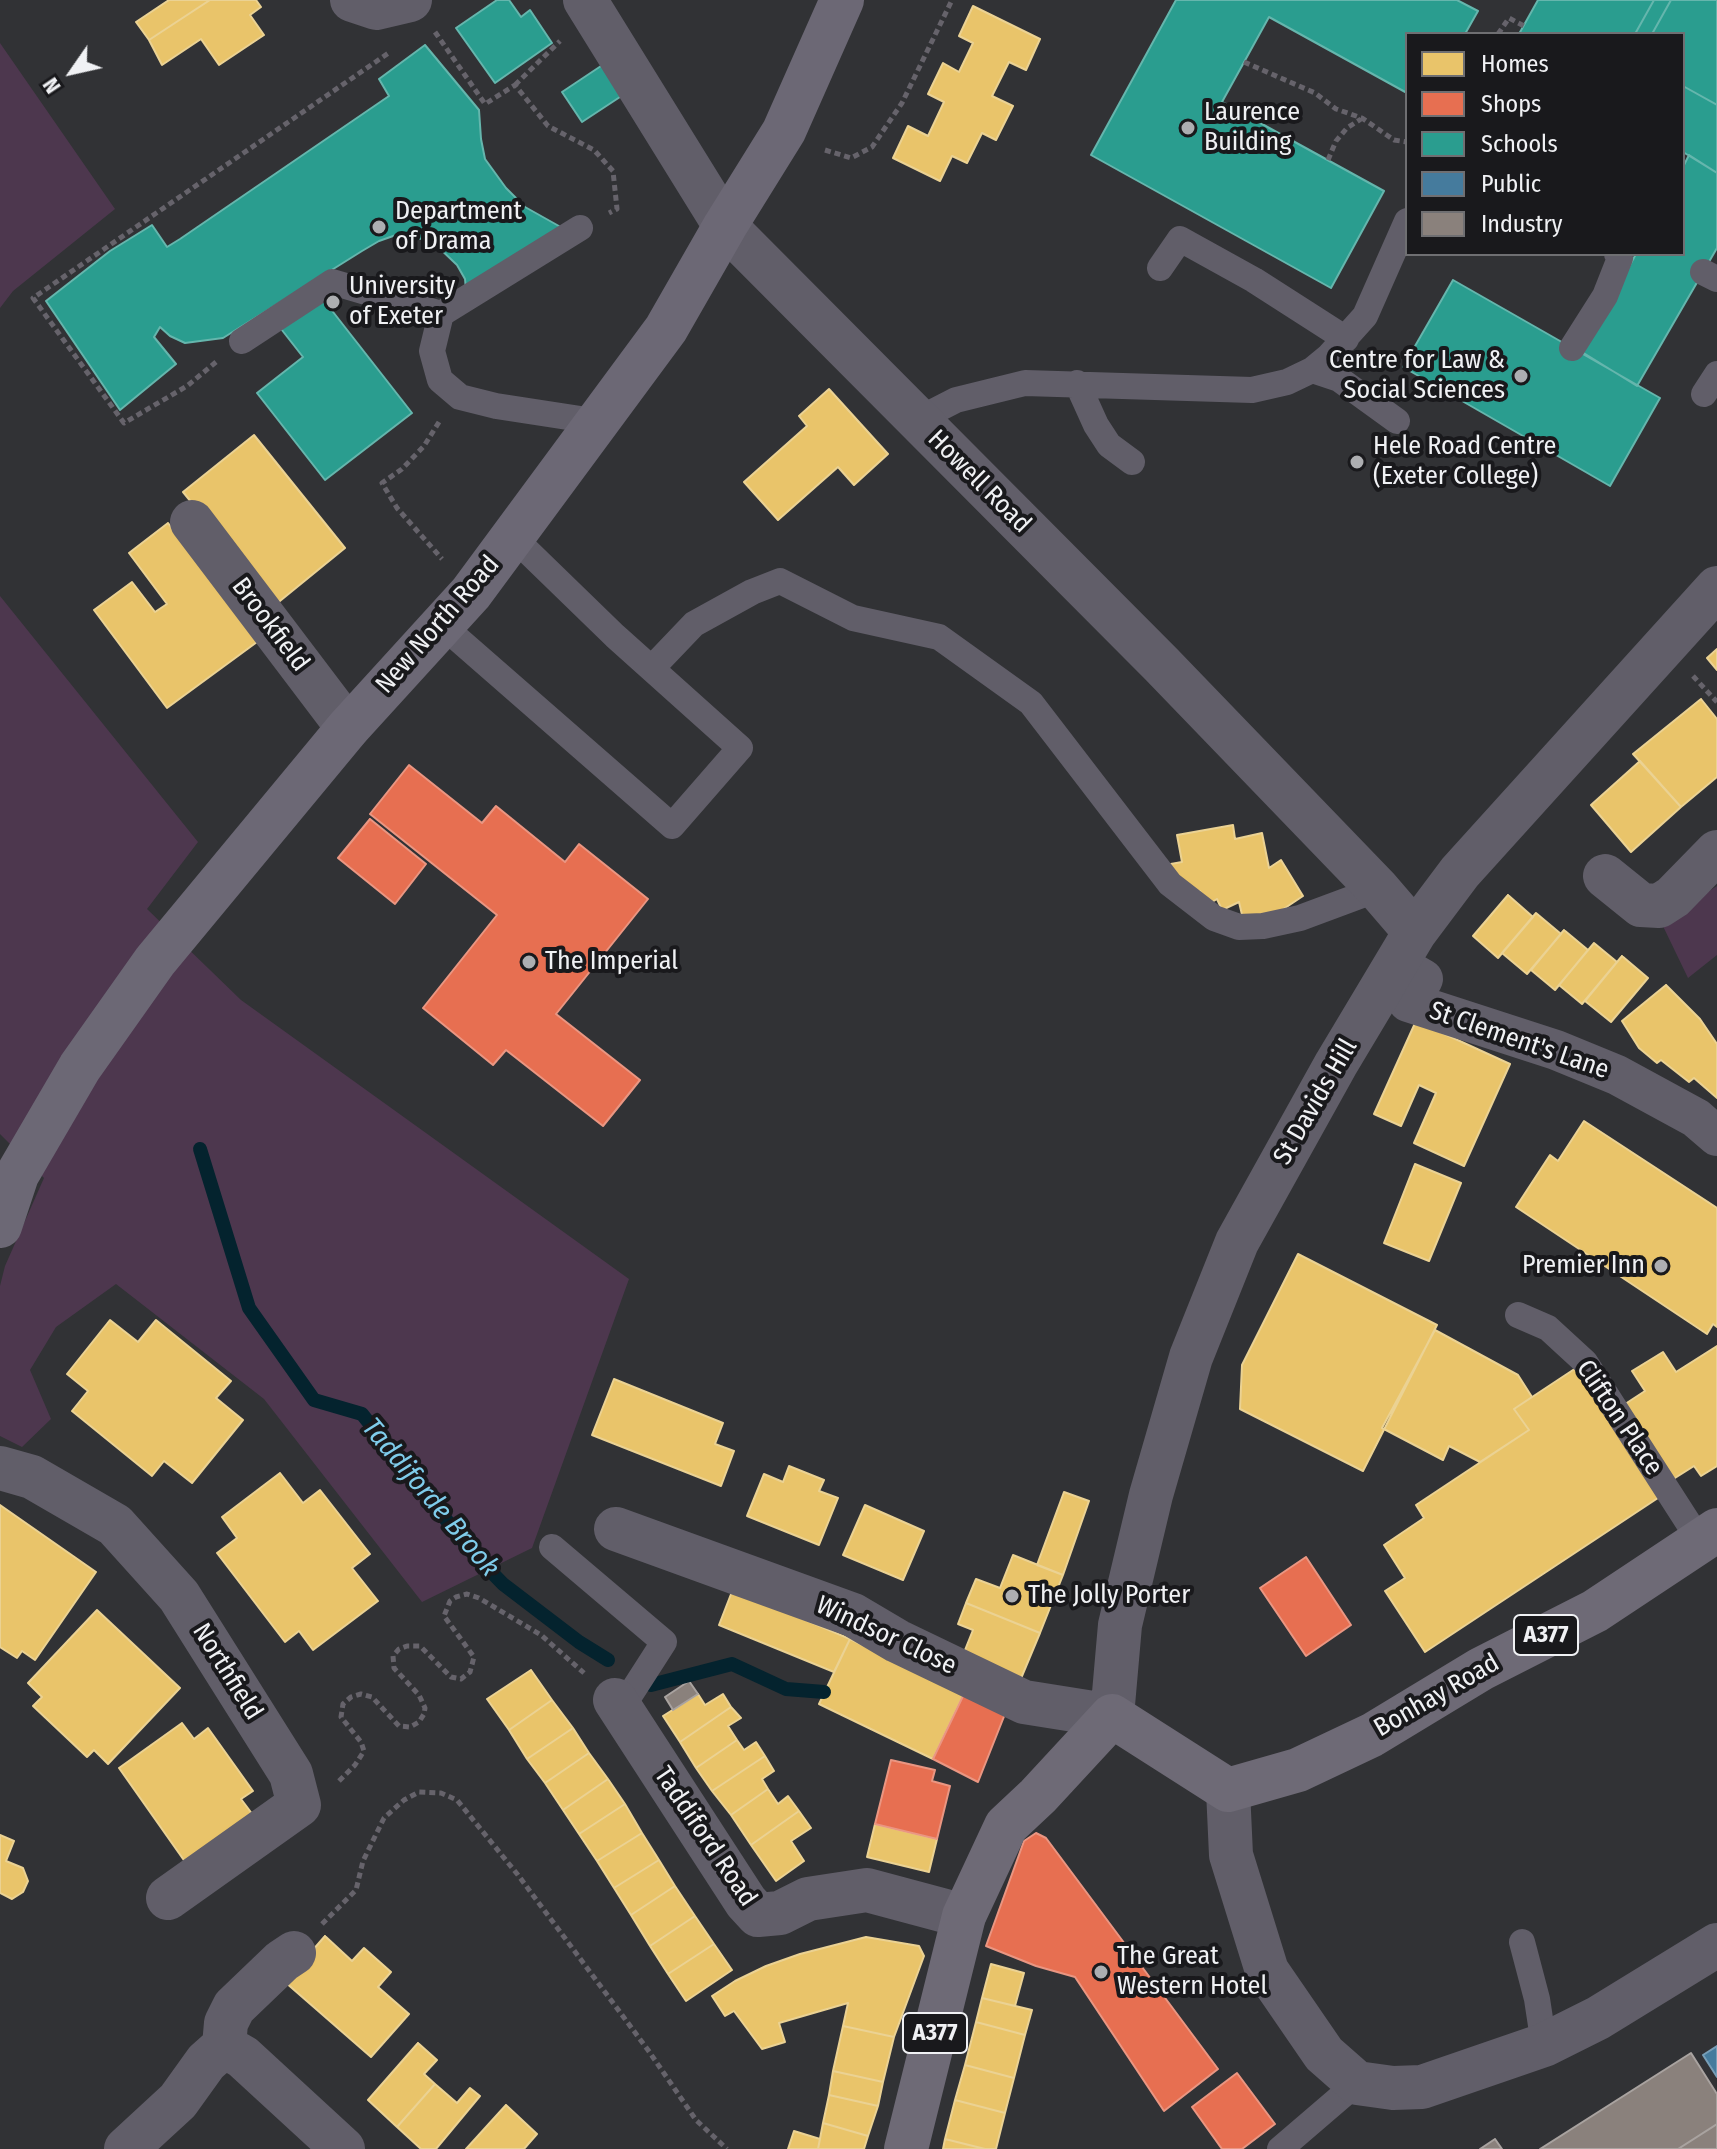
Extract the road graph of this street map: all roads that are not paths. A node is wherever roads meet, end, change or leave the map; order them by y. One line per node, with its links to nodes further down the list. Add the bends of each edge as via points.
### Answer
1 (352, 0): 4 (street, via 376,8 405,3)
2 (585, 0): 5 (street, Howell Road)
3 (842, 0): 5 (main road, New North Road, via 784,131)
4 (420, 12)
5 (725, 226): 16 (street, Howell Road); 18 (main road, New North Road, via 666,329)
6 (1405, 226): 11 (lane, via 1365,316)
7 (580, 228): 10 (lane)
8 (1618, 256): 13 (lane, via 1605,296)
9 (1160, 268): 11 (lane, via 1180,239)
10 (441, 314): 12 (lane, via 332,282); 18 (lane, via 432,351 440,380 460,397)
11 (1346, 339): 14 (lane)
12 (242, 341)
13 (1572, 348)
14 (1312, 370): 15 (lane, via 1252,390); 17 (lane, via 1339,379)
15 (1077, 383): 16 (lane, via 1025,383 956,400); 19 (lane, via 1109,445)
16 (917, 420): 28 (street, Howell Road)
17 (1397, 421)
18 (600, 422): 21 (main road, New North Road)
19 (1132, 462)
20 (192, 522): 25 (street, Brookfield)
21 (512, 536): 23 (main road, New North Road); 24 (lane)
22 (1717, 588): 29 (street, St Davids Hill, via 1460,872)
23 (443, 626): 24 (lane, via 672,826 740,748); 25 (main road, New North Road)
24 (652, 668): 28 (lane, via 694,624 780,581 853,618 939,637 1031,703 1170,884 1214,918 1239,927 1263,926)
25 (348, 728): 31 (main road, New North Road, via 155,961 80,1067 17,1175)
26 (1717, 852): 27 (street, via 1659,906 1641,905)
27 (1605, 876)
28 (1378, 889): 29 (street, Howell Road)
29 (1406, 948): 30 (street, St Clement's Lane, via 1423,979 1408,1002 1617,1075 1696,1118); 38 (street, St Davids Hill, via 1237,1242 1191,1357 1120,1625)
30 (1717, 1136)
31 (0, 1226)
32 (1518, 1315): 35 (lane, Clifton Place, via 1548,1328 1585,1362)
33 (0, 1468): 40 (street, Northfield, via 32,1477 115,1525 179,1596 291,1774 299,1805)
34 (616, 1529): 38 (street, Windsor Close, via 853,1615 1024,1702)
35 (1709, 1536): 39 (highway, Bonhay Road / A377, via 1595,1611 1481,1669 1372,1735 1298,1770)
36 (552, 1547): 37 (lane, via 664,1642)
37 (618, 1704): 41 (street, Taddiford Road, via 758,1915 780,1913 808,1899 867,1890)
38 (1112, 1716): 39 (highway); 41 (highway, A377, via 1006,1826)
39 (1228, 1790): 47 (street, via 1231,1855 1267,1971 1324,2054)
40 (168, 1898)
41 (964, 1916): 50 (highway, A377)
42 (1522, 1942): 45 (lane)
43 (1717, 1945): 45 (street)
44 (294, 1953): 46 (street, via 234,2007)
45 (1544, 2045): 47 (street, via 1422,2087)
46 (224, 2046): 48 (street, via 178,2101); 49 (street, via 243,2057)
47 (1357, 2083): 51 (lane)
48 (126, 2149)
49 (343, 2149)
50 (906, 2149)
51 (1280, 2149)

